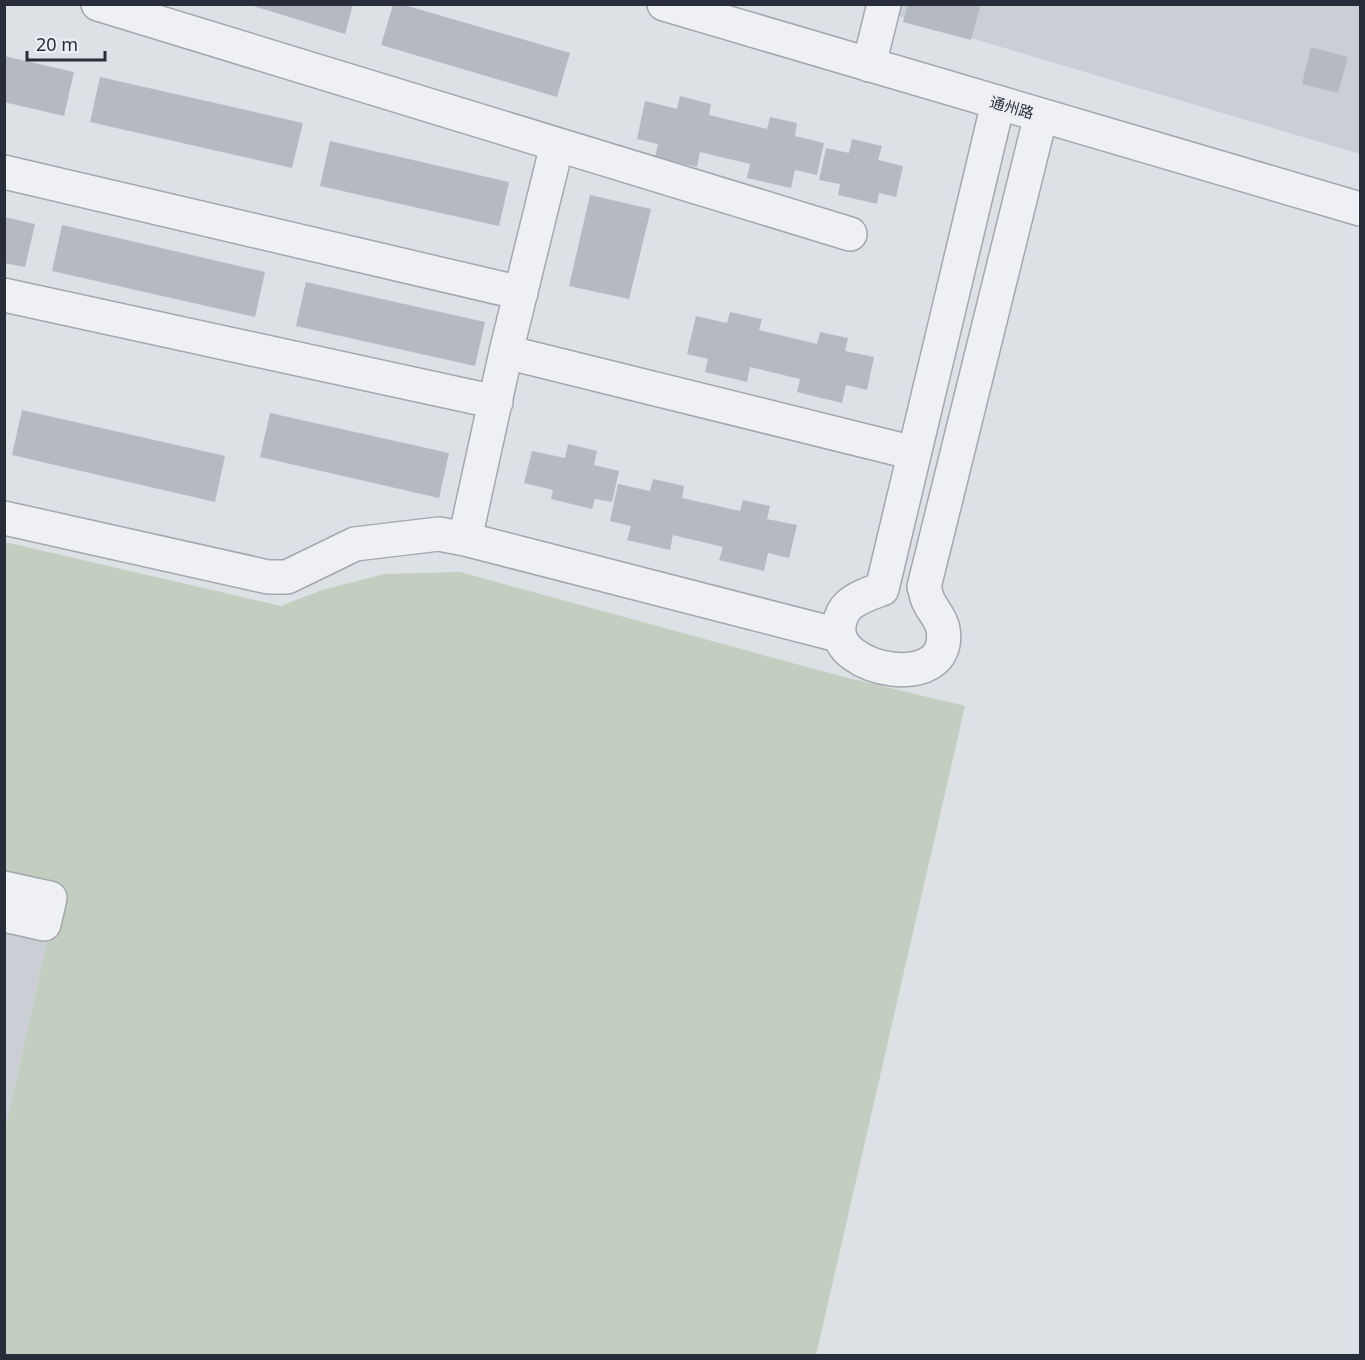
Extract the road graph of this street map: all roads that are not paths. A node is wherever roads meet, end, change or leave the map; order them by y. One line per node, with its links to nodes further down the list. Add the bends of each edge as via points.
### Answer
1 (98, 4): 7 (street)
2 (664, 4): 4 (street, 通州路)
3 (884, 4): 4 (street)
4 (869, 65): 5 (street, 通州路)
5 (998, 103): 6 (street, 通州路); 15 (street)
6 (1041, 115): 9 (street, 通州路); 17 (street)
7 (557, 145): 10 (street); 11 (street)
8 (4, 172): 11 (street)
9 (1360, 209)
10 (850, 234)
11 (521, 293): 13 (street)
12 (4, 295): 14 (street)
13 (507, 352): 14 (street); 15 (street)
14 (496, 402): 19 (street)
15 (914, 453): 16 (street)
16 (906, 489): 17 (street); 20 (street)
17 (946, 499): 21 (street, via 924,587)
18 (4, 518): 19 (street, via 268,577 287,577 355,544 439,534)
19 (465, 539): 22 (street)
20 (882, 589): 21 (street); 22 (street, via 848,606 840,618)
21 (928, 600): 22 (street, via 943,630 941,646 934,660 918,669 901,671 871,663 856,656)
22 (838, 634)
23 (4, 888): 24 (street, via 50,898 45,924)
24 (4, 915)

